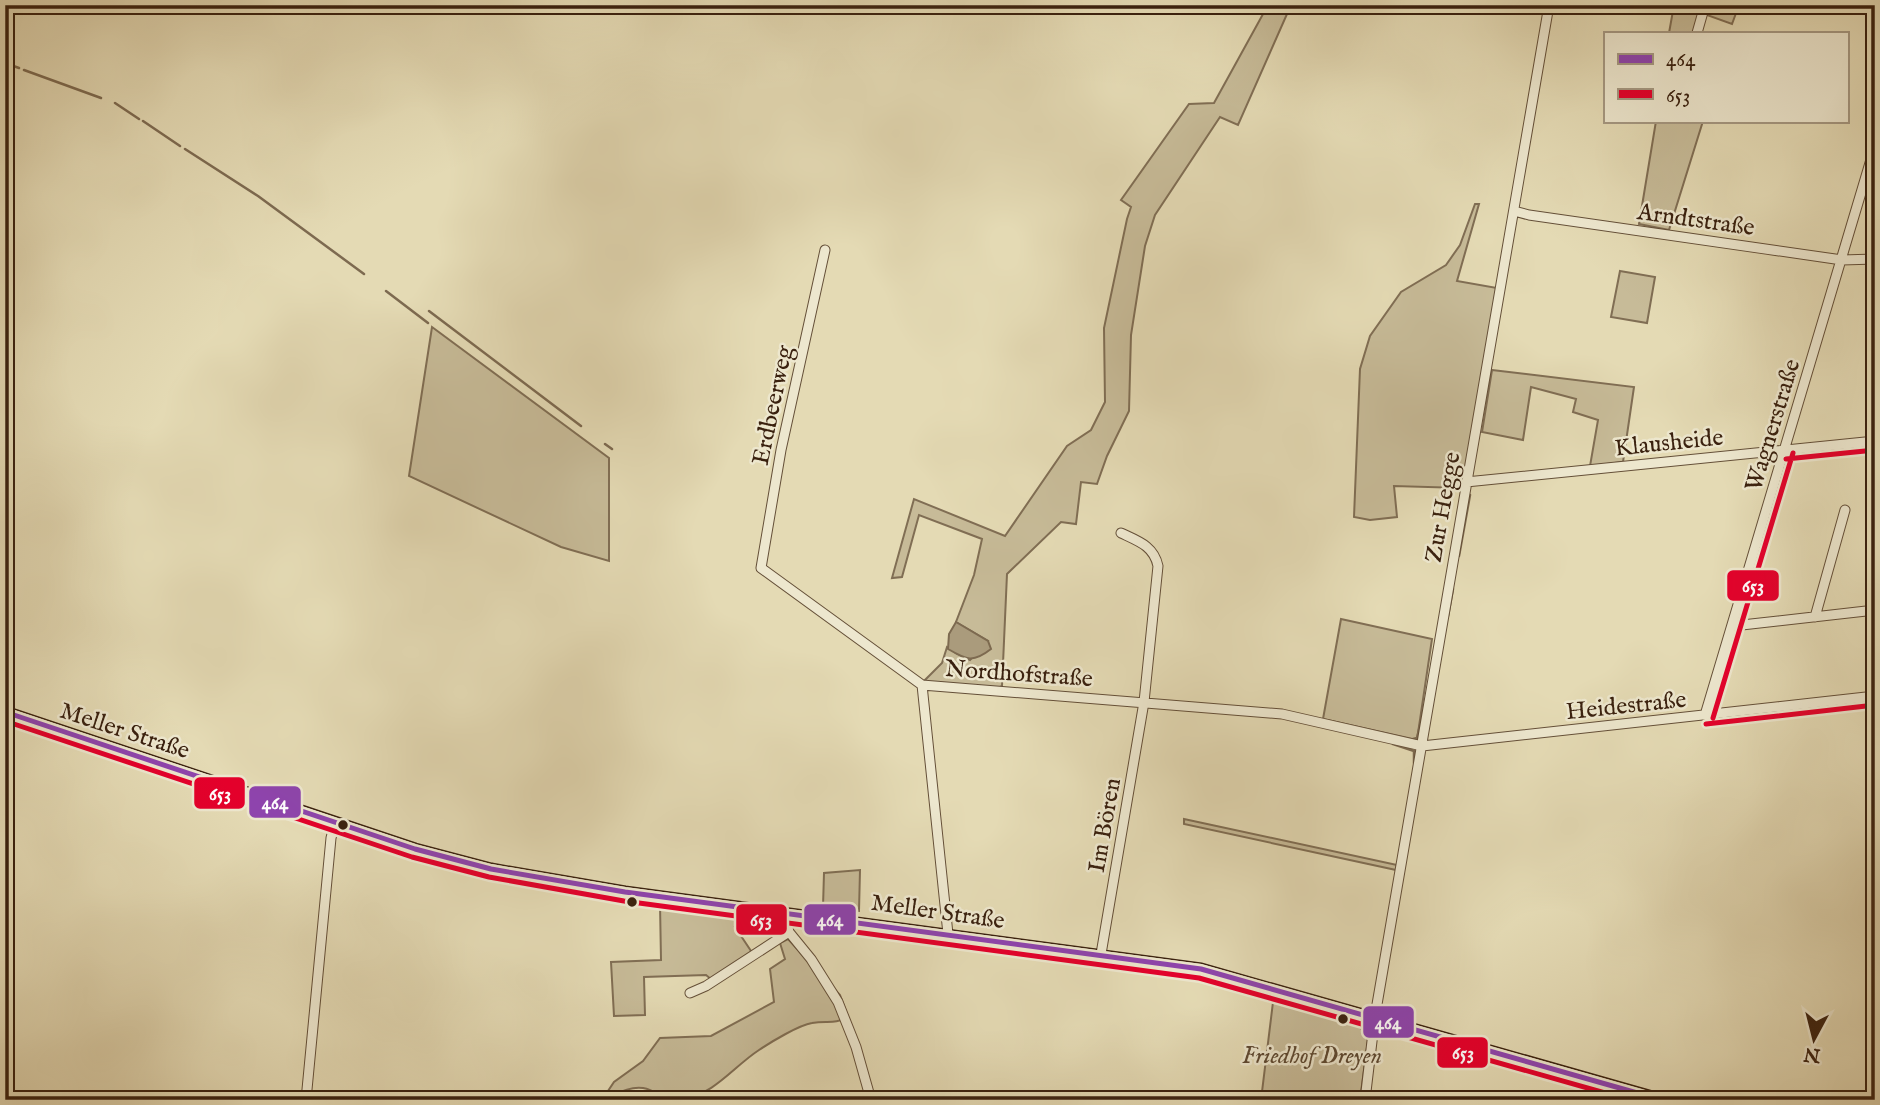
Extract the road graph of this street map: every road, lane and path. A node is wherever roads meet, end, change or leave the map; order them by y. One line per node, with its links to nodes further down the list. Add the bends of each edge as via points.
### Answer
1 (1549, 5): 6 (street, Zur Hegge)
2 (1705, 5): 3 (street)
3 (1697, 32)
4 (1875, 146): 5 (street, Wagnerstraße)
5 (1872, 161): 9 (street, Wagnerstraße)
6 (1514, 211): 9 (street, Arndtstraße); 12 (street, Zur Hegge)
7 (825, 250): 15 (street, Erdbeerweg, via 781,450)
8 (1875, 259): 9 (street, Arndtstraße)
9 (1842, 260): 11 (street, Wagnerstraße)
10 (1875, 441): 11 (street, Klausheide)
11 (1785, 450): 12 (street, Klausheide); 18 (street, Wagnerstraße)
12 (1466, 482): 24 (street, Zur Hegge)
13 (1845, 510): 17 (street)
14 (1121, 533): 21 (street, via 1148,546 1157,558)
15 (761, 568): 19 (street, Nordhofstraße)
16 (1875, 610): 17 (street)
17 (1815, 617): 18 (street)
18 (1733, 626): 23 (street, Wagnerstraße)
19 (922, 685): 21 (street, Nordhofstraße); 28 (street)
20 (1875, 696): 23 (street, Heidestraße)
21 (1144, 702): 24 (street, Nordhofstraße, via 1282,714); 29 (street, Im Bören)
22 (5, 712): 25 (main road, Meller Straße)
23 (1705, 715): 24 (street, Heidestraße)
24 (1423, 746): 31 (street, Zur Hegge)
25 (335, 823): 26 (main road, Meller Straße, via 518,875); 32 (street)
26 (784, 912): 27 (street); 28 (main road, Meller Straße)
27 (789, 932): 30 (street); 33 (street, via 838,1002)
28 (948, 934): 29 (main road, Meller Straße)
29 (1101, 954): 31 (main road, Meller Straße, via 1201,969)
30 (690, 993)
31 (1375, 1016): 34 (street, Zur Hegge); 35 (main road, Meller Straße)
32 (306, 1100)
33 (871, 1100)
34 (1365, 1100)
35 (1663, 1100)

